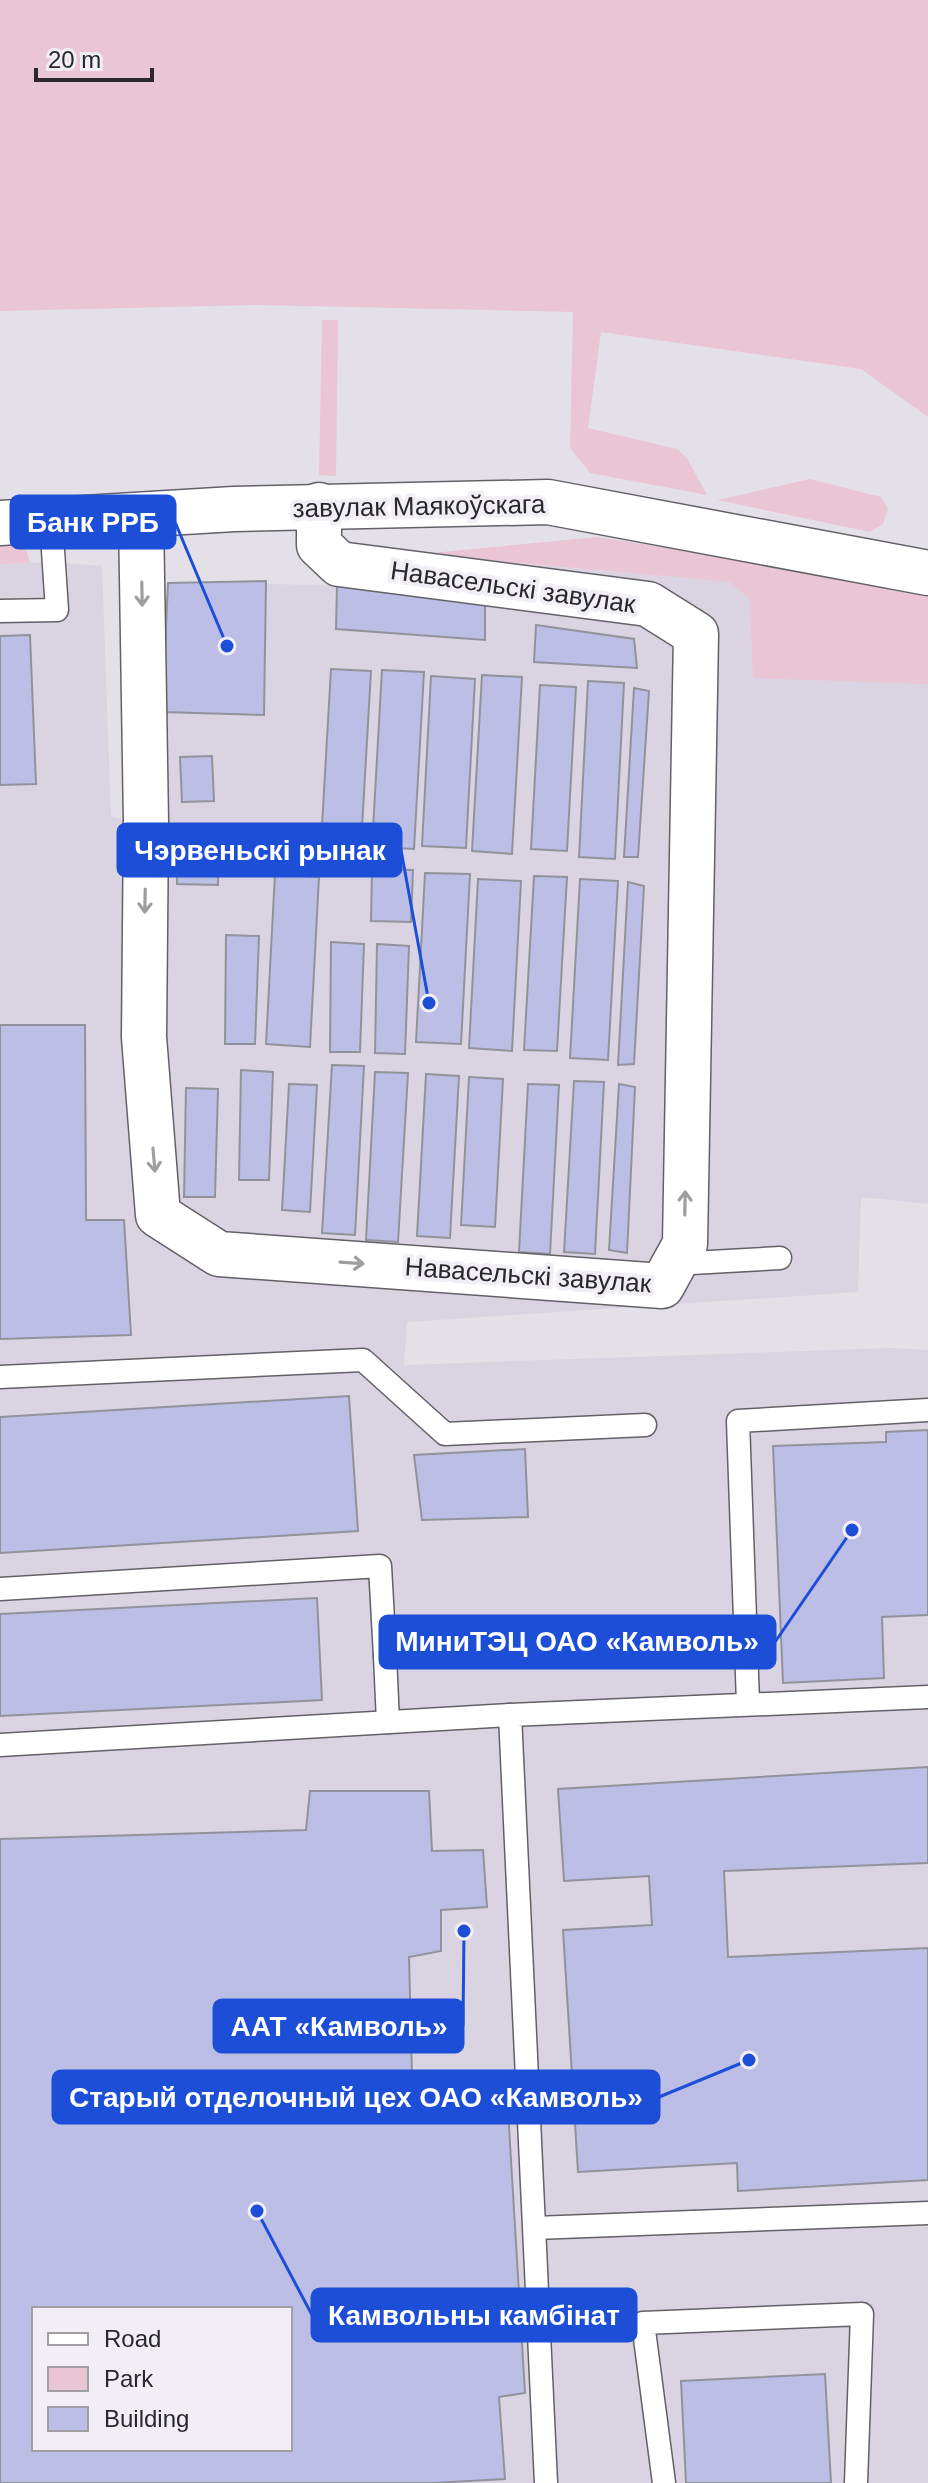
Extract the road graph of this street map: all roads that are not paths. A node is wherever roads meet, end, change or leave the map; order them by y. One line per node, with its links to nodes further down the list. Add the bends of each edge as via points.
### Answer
1 (319, 505): 2 (street, завулак Маякоўскага); 5 (street, завулак Маякоўскага, via 548,502); 8 (street, Навасельскі завулак, one-way to 1, via 685,1244 696,634 648,604 339,564 319,545)
2 (141, 516): 3 (street, завулак Маякоўскага); 8 (street, Навасельскі завулак, one-way to 8, via 144,1037 158,1215 219,1254 662,1286)
3 (51, 521): 4 (street, завулак Маякоўскага); 6 (lane, via 57,610)
4 (0, 523)
5 (928, 573)
6 (0, 611)
7 (780, 1258): 8 (lane)
8 (674, 1264)
9 (0, 1377): 11 (lane, via 363,1360 445,1434)
10 (928, 1410): 16 (lane, via 738,1421)
11 (645, 1425)
12 (0, 1589): 14 (lane, via 380,1566)
13 (608, 1644): 14 (lane)
14 (385, 1656): 18 (lane)
15 (928, 1697): 16 (lane)
16 (748, 1703): 17 (lane)
17 (510, 1715): 18 (lane); 21 (lane)
18 (388, 1722): 19 (lane)
19 (0, 1745)
20 (928, 2213): 21 (lane)
21 (535, 2228): 22 (lane)
22 (546, 2483)
23 (664, 2483): 24 (lane, via 643,2323 862,2314)
24 (856, 2483)

